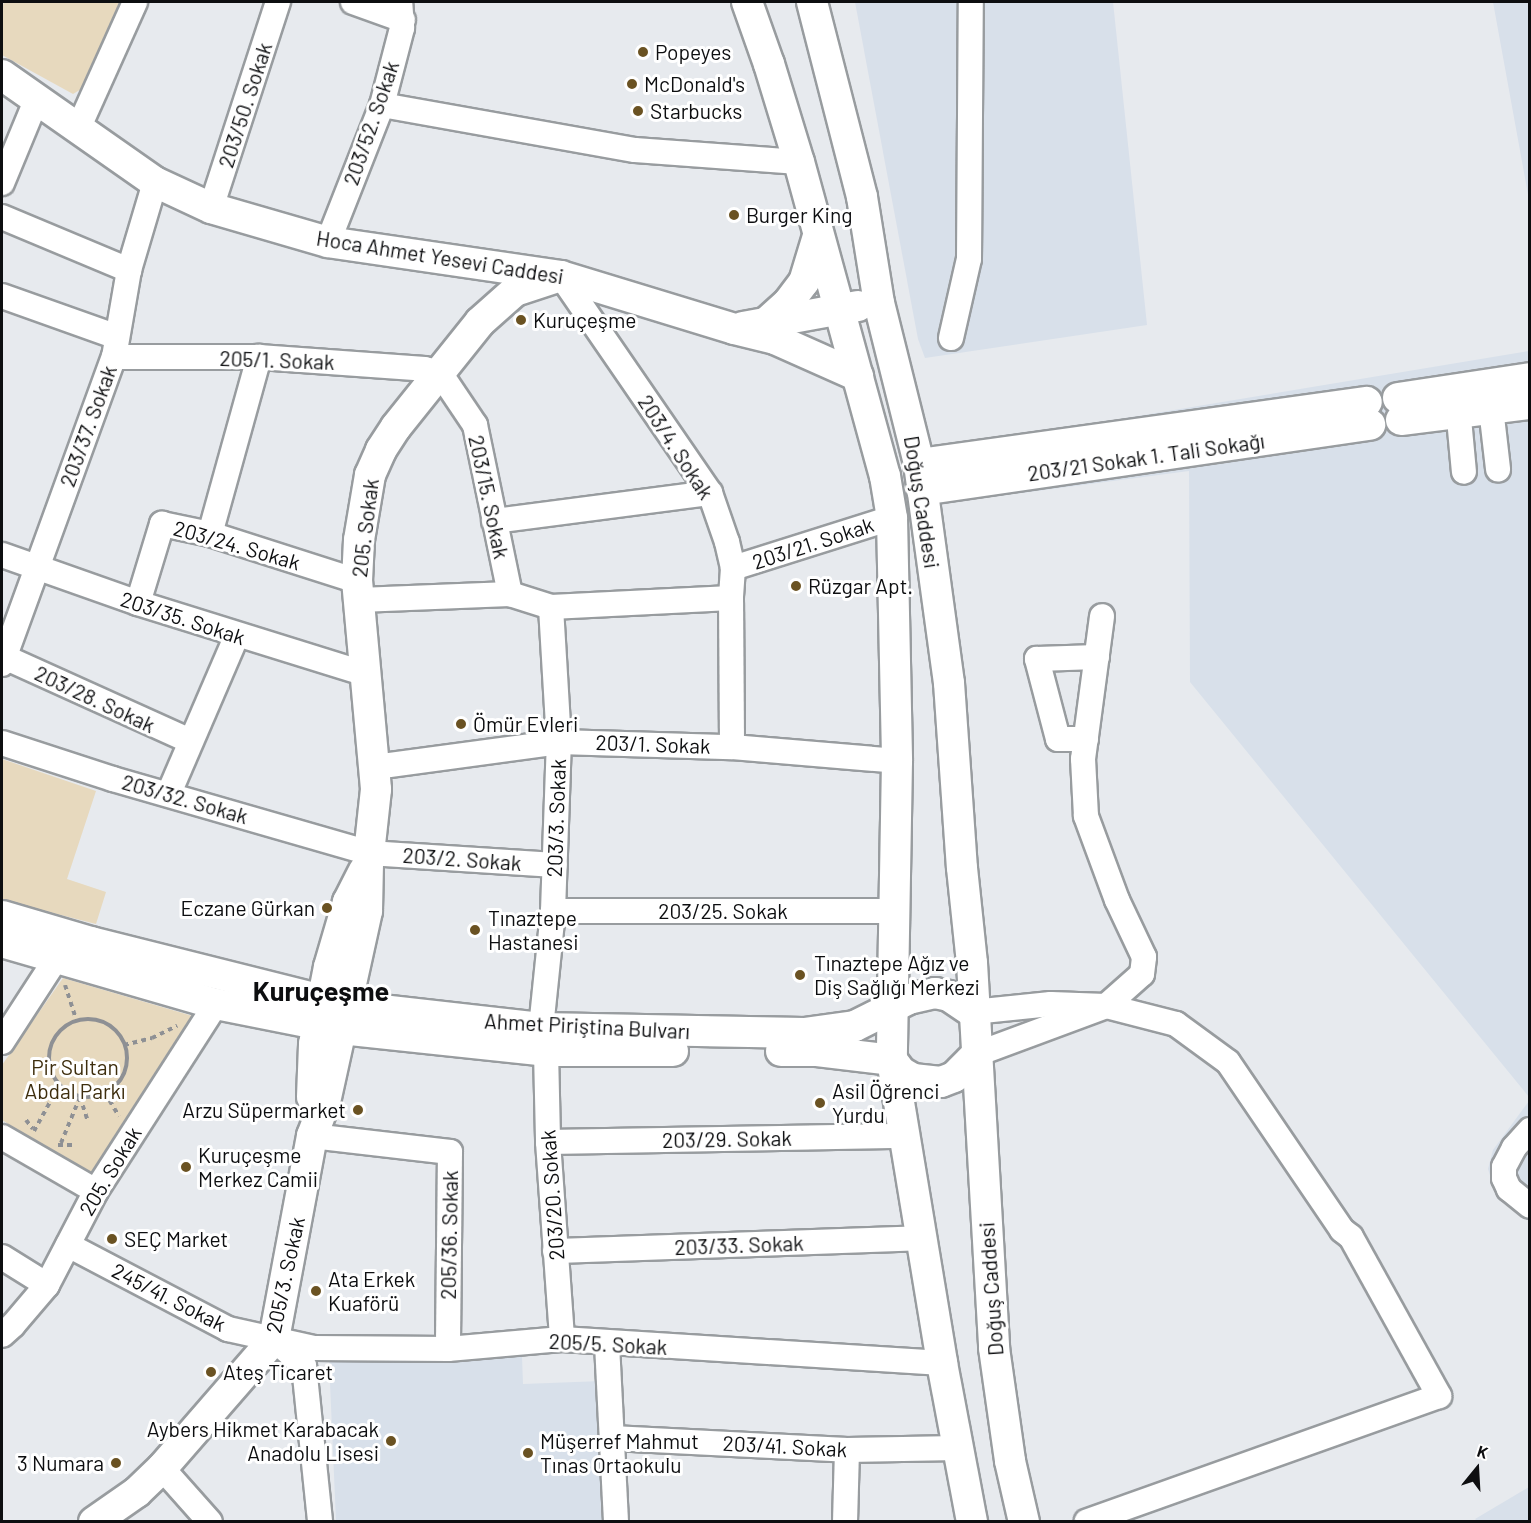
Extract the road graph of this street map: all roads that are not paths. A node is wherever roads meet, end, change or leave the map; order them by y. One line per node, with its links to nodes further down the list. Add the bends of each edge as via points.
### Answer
1 (135, 2): 11 (street)
2 (278, 2): 15 (street, 203/50. Sokak)
3 (353, 2): 7 (street)
4 (747, 2): 12 (main road, Doğuş Caddesi)
5 (812, 2): 22 (main road, Doğuş Caddesi, via 862,196)
6 (971, 2): 25 (street, via 969,259)
7 (401, 11): 10 (street, 203/52. Sokak)
8 (2, 75): 9 (main road, Hoca Ahmet Yesevi Caddesi)
9 (36, 101): 11 (main road, Hoca Ahmet Yesevi Caddesi); 14 (street)
10 (382, 105): 12 (street, via 635,150); 18 (street, 203/52. Sokak)
11 (78, 129): 13 (main road, Hoca Ahmet Yesevi Caddesi)
12 (799, 162): 17 (main road, Doğuş Caddesi)
13 (155, 182): 15 (main road, Hoca Ahmet Yesevi Caddesi); 19 (street, 203/37. Sokak)
14 (2, 183)
15 (211, 208): 18 (main road, Hoca Ahmet Yesevi Caddesi)
16 (2, 217): 19 (street)
17 (818, 236): 23 (main road, Doğuş Caddesi); 24 (main road, via 804,282)
18 (328, 242): 20 (main road, Hoca Ahmet Yesevi Caddesi)
19 (129, 270): 26 (street, 203/37. Sokak)
20 (561, 276): 24 (main road, Hoca Ahmet Yesevi Caddesi, via 734,329); 28 (main road, 205. Sokak, via 524,287 501,302); 39 (street, 203/4. Sokak)
21 (2, 296): 26 (street, 205/1. Sokak)
22 (879, 303): 23 (main road); 38 (main road, Doğuş Caddesi)
23 (840, 317): 24 (main road); 29 (main road, Doğuş Caddesi)
24 (771, 330): 29 (main road)
25 (951, 338)
26 (115, 347): 27 (street, 205/1. Sokak); 45 (street, 203/37. Sokak)
27 (259, 357): 28 (street, 205/1. Sokak); 42 (street)
28 (440, 373): 41 (street, 203/15. Sokak, via 475,425); 46 (main road, 205. Sokak, via 381,450 370,475 359,540)
29 (858, 376): 40 (main road, Doğuş Caddesi)
30 (1530, 378): 31 (main road)
31 (1490, 396): 32 (main road); 33 (main road); 36 (street)
32 (1457, 400): 34 (main road); 37 (street)
33 (1530, 404)
34 (1400, 409)
35 (1369, 414): 38 (main road, 203/21 Sokak 1. Tali Sokağı)
36 (1498, 469)
37 (1464, 472)
38 (921, 477): 74 (main road, Doğuş Caddesi, via 949,683)
39 (710, 493): 41 (street); 44 (street, 203/4. Sokak)
40 (892, 518): 44 (street, 203/21. Sokak); 61 (main road, Doğuş Caddesi)
41 (494, 521): 47 (street, 203/15. Sokak)
42 (210, 534): 46 (street, 203/24. Sokak); 49 (street, 203/24. Sokak, via 162,524)
43 (2, 555): 45 (street, 203/35. Sokak)
44 (733, 568): 48 (street, 203/4. Sokak)
45 (34, 569): 49 (street, 203/35. Sokak); 54 (street, 203/37. Sokak)
46 (358, 591): 47 (street); 55 (main road, 205. Sokak)
47 (510, 594): 50 (street)
48 (731, 598): 50 (street); 60 (street, 203/4. Sokak)
49 (138, 603): 52 (street, 203/35. Sokak)
50 (551, 607): 58 (street, 203/3. Sokak)
51 (1102, 616): 53 (street)
52 (237, 635): 55 (street, 203/35. Sokak); 57 (street)
53 (1096, 657): 56 (street); 56 (street, via 1037,659 1058,739)
54 (2, 659): 57 (street, 203/28. Sokak)
55 (366, 674): 62 (main road, 205. Sokak)
56 (1086, 739): 72 (street, via 1086,816 1117,900 1144,957 1142,974)
57 (190, 741): 63 (street)
58 (559, 742): 60 (street, 203/1. Sokak); 62 (street, 203/1. Sokak); 65 (street, 203/3. Sokak)
59 (2, 743): 63 (street, 203/32. Sokak)
60 (732, 747): 61 (street, 203/1. Sokak)
61 (897, 761): 67 (main road, Doğuş Caddesi)
62 (375, 767): 64 (main road, 205. Sokak)
63 (169, 793): 64 (street, 203/32. Sokak)
64 (369, 858): 65 (street, 203/2. Sokak); 75 (main road, 205. Sokak, via 348,902)
65 (555, 865): 66 (street, 203/3. Sokak)
66 (553, 911): 67 (street, 203/25. Sokak); 76 (street, 203/3. Sokak)
67 (893, 911): 73 (main road, Doğuş Caddesi)
68 (2, 916): 75 (main road, Ahmet Piriştina Bulvarı)
69 (2, 942): 70 (main road, Ahmet Piriştina Bulvarı)
70 (59, 968): 71 (main road, Ahmet Piriştina Bulvarı); 77 (street)
71 (216, 1004): 75 (main road, Ahmet Piriştina Bulvarı); 85 (street, 205. Sokak)
72 (1106, 1006): 74 (street, via 1051,1005); 78 (street); 109 (street, via 1176,1024 1228,1062 1342,1230 1351,1237 1439,1396)
73 (892, 1007): 74 (main road, via 922,994 935,993 949,996); 76 (main road, Ahmet Piriştina Bulvarı, via 855,1026 804,1033); 79 (main road)
74 (973, 1012): 78 (main road)
75 (331, 1015): 76 (main road, Ahmet Piriştina Bulvarı); 81 (main road, 205/3. Sokak, via 314,1044)
76 (544, 1039): 79 (main road, Ahmet Piriştina Bulvarı, via 817,1051); 84 (street, 203/20. Sokak)
77 (2, 1042)
78 (977, 1054): 79 (main road, via 954,1077 941,1082 913,1080); 108 (main road, Doğuş Caddesi, via 994,1348 1010,1461)
79 (892, 1060): 82 (main road)
80 (1530, 1130): 86 (street, via 1504,1167 1509,1189)
81 (312, 1136): 93 (main road, 205/3. Sokak); 96 (street, 205/36. Sokak, via 450,1152)
82 (906, 1136): 84 (street, 203/29. Sokak); 87 (main road)
83 (2, 1137): 85 (street)
84 (548, 1142): 89 (street, 203/20. Sokak)
85 (96, 1191): 88 (street, 205. Sokak)
86 (1530, 1206)
87 (921, 1238): 89 (street, 203/33. Sokak); 97 (main road)
88 (68, 1245): 91 (street, 205. Sokak); 93 (street, 245/41. Sokak, via 228,1329)
89 (555, 1251): 94 (street, 203/20. Sokak)
90 (2, 1257): 91 (street)
91 (47, 1285): 92 (street, 205. Sokak)
92 (2, 1335)
93 (274, 1339): 96 (street, 205/5. Sokak, via 314,1348); 101 (main road, 205/3. Sokak); 104 (street, via 304,1366)
94 (562, 1339): 95 (street, 205/5. Sokak); 96 (street, 205/5. Sokak)
95 (607, 1344): 97 (street, 205/5. Sokak); 98 (street)
96 (448, 1348)
97 (942, 1363): 99 (main road)
98 (612, 1438): 100 (street, 203/41. Sokak); 105 (street)
99 (958, 1448): 100 (street, 203/41. Sokak); 107 (main road)
100 (847, 1450): 106 (street)
101 (162, 1468): 102 (main road, 205/3. Sokak, via 137,1492); 103 (street)
102 (94, 1521)
103 (210, 1521)
104 (320, 1521)
105 (616, 1521)
106 (845, 1521)
107 (972, 1521)
108 (1024, 1521)
109 (1088, 1521)

